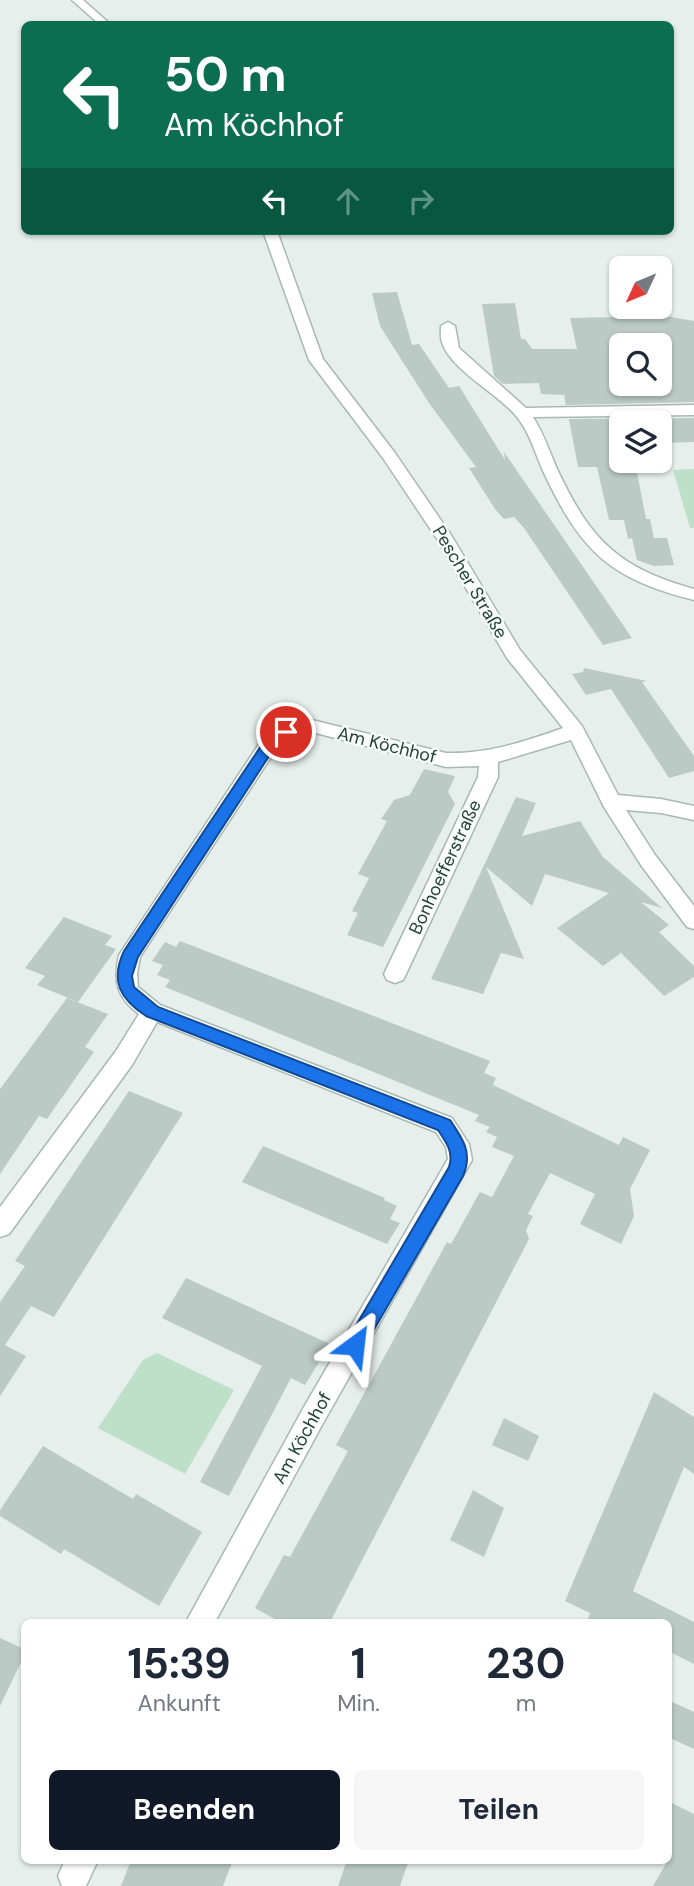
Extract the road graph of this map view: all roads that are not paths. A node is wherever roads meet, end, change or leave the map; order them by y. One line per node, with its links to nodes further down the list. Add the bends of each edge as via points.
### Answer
1 (78, 0): 2 (street)
2 (102, 21)
3 (272, 235): 8 (street, Pescher Straße, via 316,360 445,539 513,654)
4 (448, 326): 6 (street, via 456,355)
5 (694, 410): 6 (street)
6 (521, 413): 7 (street, via 537,436 567,502 606,555 655,584)
7 (694, 595)
8 (575, 731): 9 (street, Am Köchhof); 10 (street, Pescher Straße)
9 (489, 760): 13 (street, Bonhoefferstraße, via 488,778); 14 (street, Am Köchhof, via 446,761 312,726 286,732 268,746 130,955 124,976 126,989)
10 (611, 802): 11 (street); 12 (street, Pescher Straße)
11 (694, 813)
12 (694, 920)
13 (396, 974)
14 (152, 1011): 15 (street, via 124,1058); 16 (street, Am Köchhof, via 444,1125 457,1144 460,1160)
15 (0, 1226)
16 (202, 1619)

